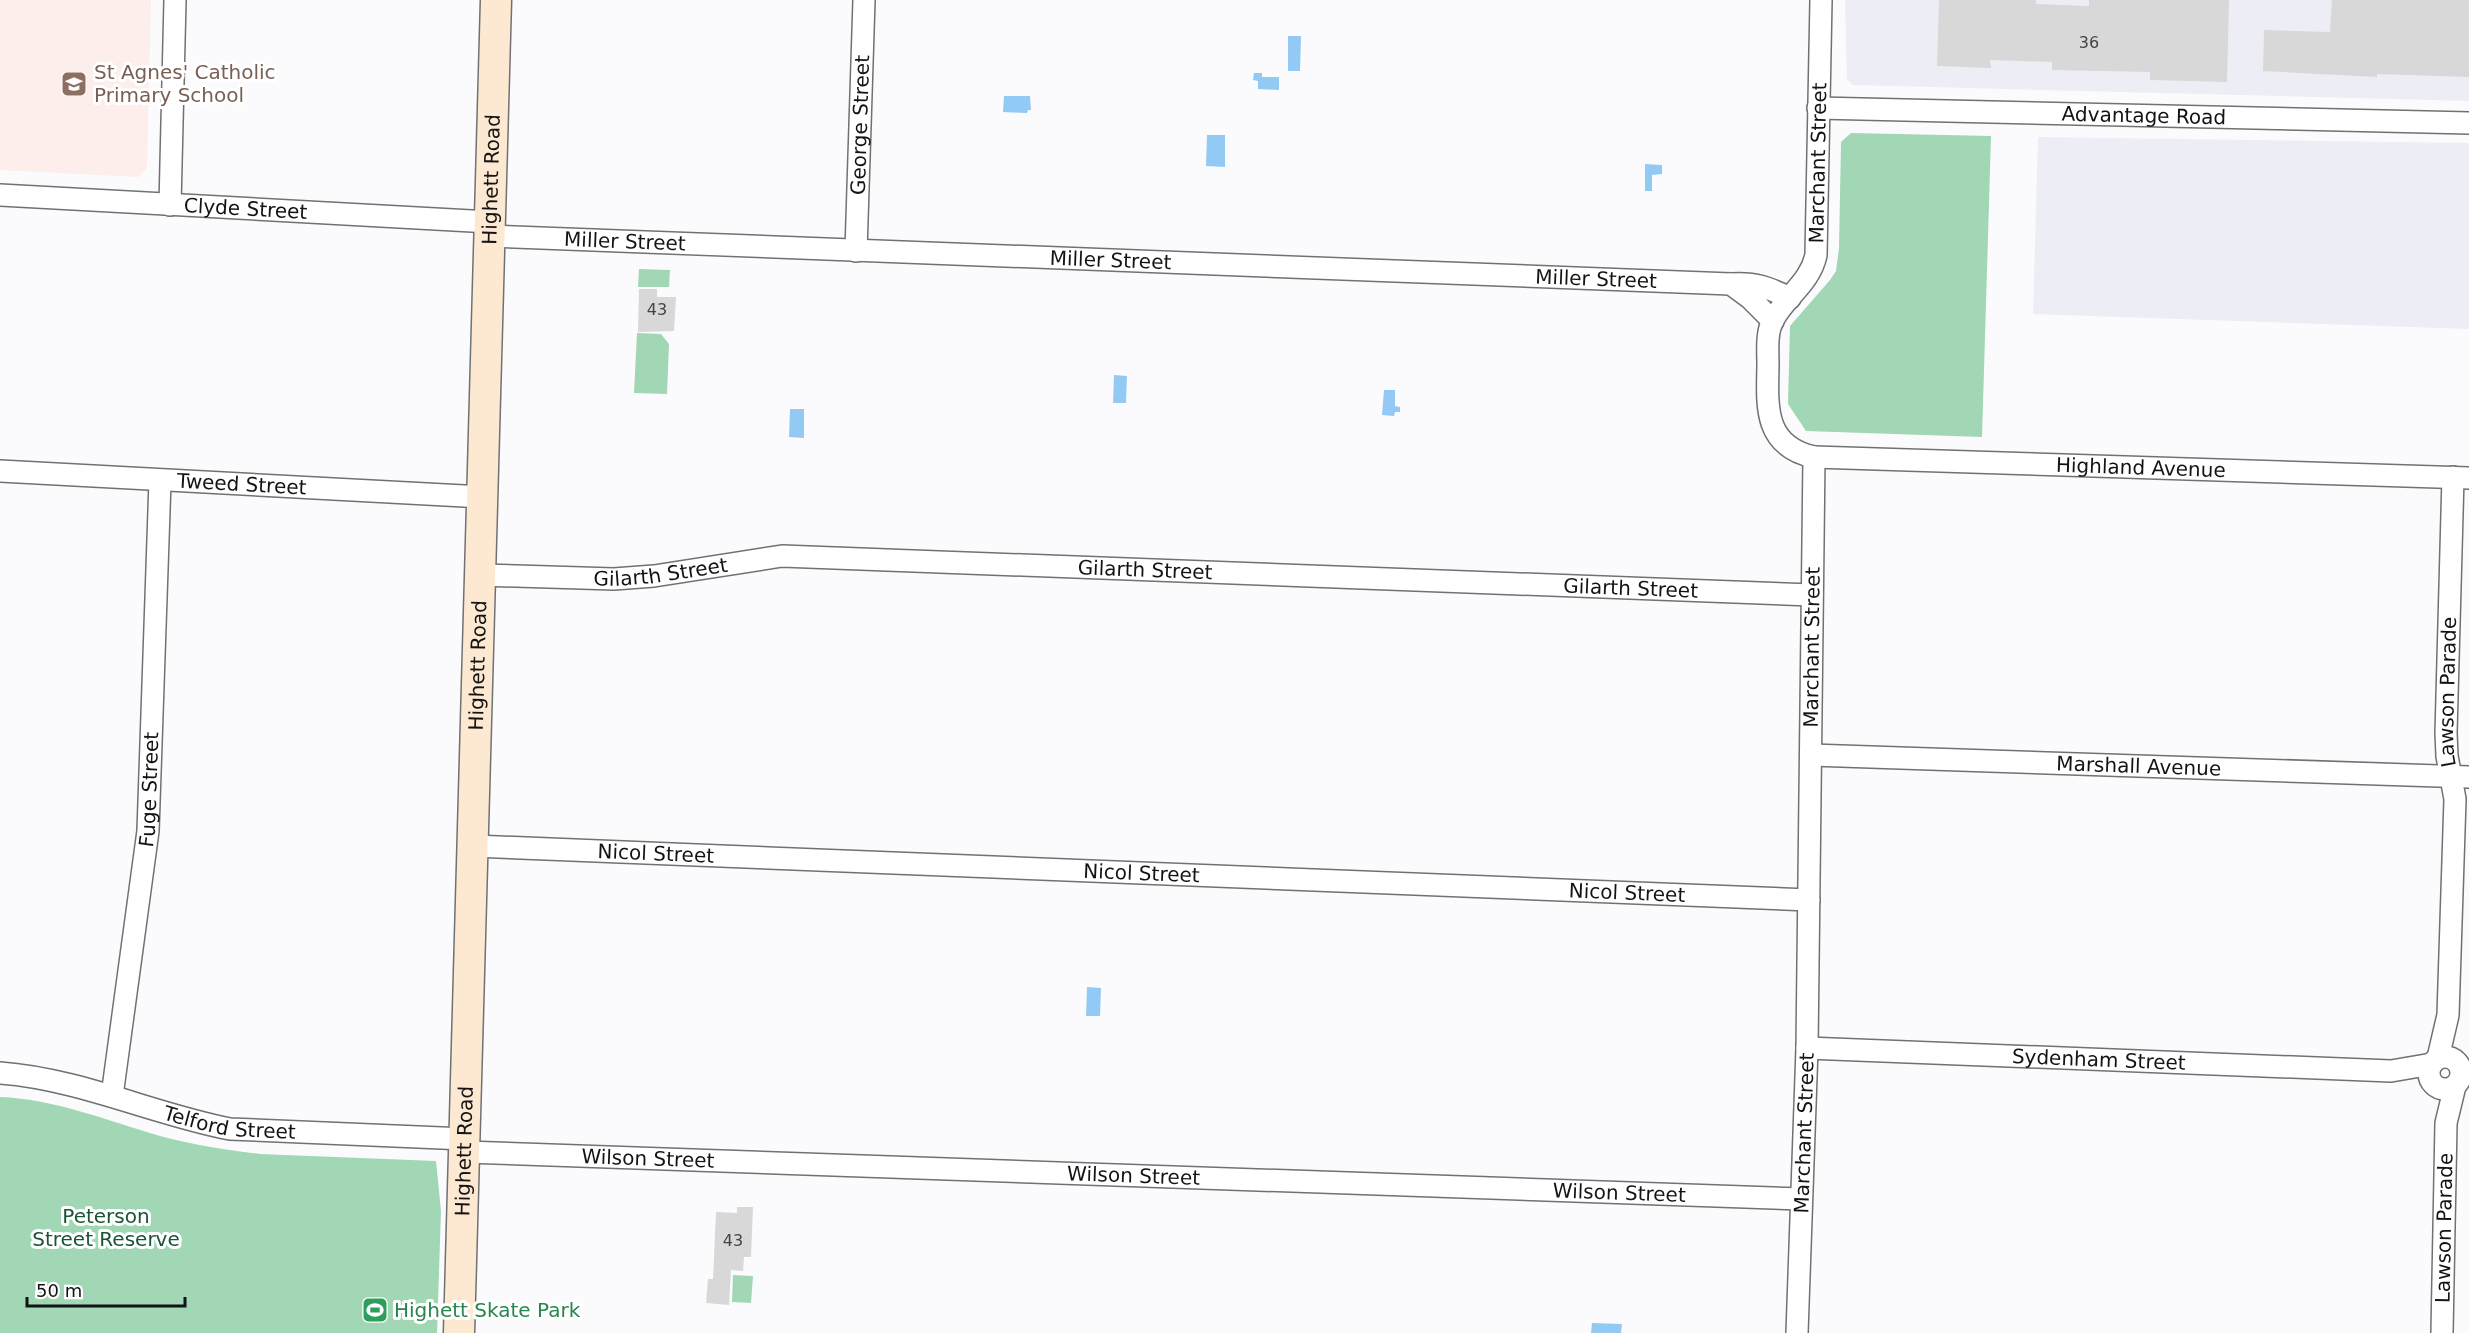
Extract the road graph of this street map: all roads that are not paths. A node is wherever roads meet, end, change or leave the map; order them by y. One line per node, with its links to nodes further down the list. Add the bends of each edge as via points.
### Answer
1 (175, 0): 8 (street)
2 (496, 0): 9 (street, Highett Road)
3 (864, 0): 10 (street, George Street)
4 (1821, 0): 5 (street, Marchant Street)
5 (1818, 108): 6 (street, Advantage Road); 12 (street, Marchant Street, via 1815,255 1807,278)
6 (2469, 123)
7 (0, 195): 8 (street, Clyde Street)
8 (170, 205): 9 (street, Clyde Street)
9 (490, 229): 10 (street, Miller Street); 18 (street, Highett Road)
10 (856, 251): 11 (street, Miller Street)
11 (1731, 284): 12 (street, Miller Street, via 1762,285); 13 (street)
12 (1790, 298): 13 (street, Marchant Street)
13 (1773, 321): 14 (street, Marchant Street, via 1768,347 1767,406 1774,431 1785,444)
14 (1814, 457): 16 (street, Highland Avenue); 20 (street, Marchant Street)
15 (0, 471): 17 (street, Tweed Street)
16 (2461, 477): 22 (street, Lawson Parade, via 2446,733 2446,756)
17 (160, 481): 18 (street, Tweed Street); 28 (street, Fuge Street, via 148,831)
18 (483, 497): 19 (street, Highett Road)
19 (480, 575): 20 (street, Gilarth Street, via 624,578 782,556); 23 (street, Highett Road)
20 (1812, 595): 21 (street, Marchant Street)
21 (1811, 755): 22 (street, Marshall Avenue); 24 (street, Marchant Street)
22 (2460, 776): 27 (street, Lawson Parade, via 2455,799 2448,1016)
23 (474, 846): 24 (street, Nicol Street); 29 (street, Highett Road)
24 (1809, 900): 25 (street, Marchant Street)
25 (1807, 1048): 27 (street, Sydenham Street); 30 (street, Marchant Street)
26 (0, 1073): 28 (street, Telford Street, via 48,1079)
27 (2450, 1073): 33 (street, Lawson Parade)
28 (112, 1096): 29 (street, Telford Street, via 230,1130)
29 (465, 1145): 30 (street, Wilson Street); 31 (street, Highett Road)
30 (1801, 1199): 32 (street, Marchant Street)
31 (459, 1333)
32 (1797, 1333)
33 (2442, 1333)

